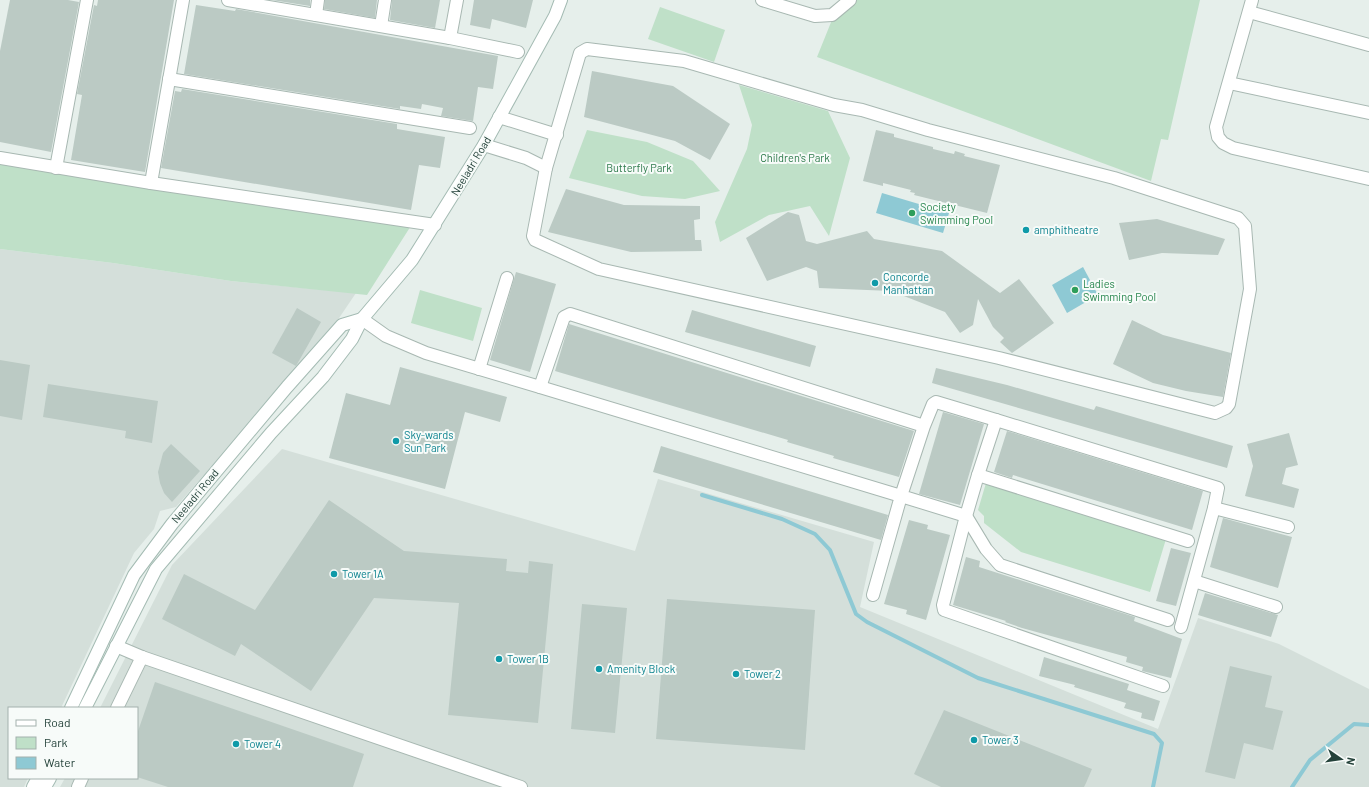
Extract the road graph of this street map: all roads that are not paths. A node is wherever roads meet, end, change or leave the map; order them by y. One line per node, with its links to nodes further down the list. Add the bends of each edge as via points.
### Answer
1 (86, 0): 26 (street)
2 (183, 0): 18 (street)
3 (228, 0): 10 (street)
4 (318, 0): 13 (street)
5 (385, 0): 14 (street)
6 (457, 0): 15 (street)
7 (561, 0): 21 (street, Neeladri Road, via 555,16)
8 (762, 0): 11 (street)
9 (850, 0): 11 (street, via 832,15 815,16)
10 (250, 2): 13 (street)
11 (796, 5)
12 (1251, 6): 16 (street); 19 (street)
13 (316, 15): 14 (street)
14 (380, 26): 15 (street)
15 (450, 38): 17 (street)
16 (1369, 45)
17 (518, 52)
18 (169, 79): 22 (street); 29 (street)
19 (1229, 83): 20 (street); 28 (street, via 1216,127 1218,137 1223,143 1245,152)
20 (1369, 113)
21 (499, 117): 23 (street); 24 (street, Neeladri Road)
22 (470, 128)
23 (557, 135): 27 (street); 27 (street, via 580,53 587,49 684,61 834,105 862,110 928,130 1114,178 1238,218 1245,226 1250,289 1229,404 1215,413 999,358 599,269 533,238)
24 (484, 145): 27 (street, via 526,158); 30 (street, Neeladri Road)
25 (0, 158): 26 (street)
26 (56, 168): 29 (street)
27 (546, 168)
28 (1369, 179)
29 (151, 183): 30 (street)
30 (436, 225): 32 (street, Neeladri Road, via 412,260)
31 (507, 278): 33 (street)
32 (362, 319): 33 (street, via 386,336 426,353); 35 (street, Neeladri Road, via 342,325); 37 (street, Neeladri Road, via 352,339 323,377)
33 (479, 369): 34 (street)
34 (540, 387): 38 (street, via 564,317 570,314); 40 (street)
35 (266, 411): 37 (street); 53 (street, Neeladri Road, via 172,524 134,575)
36 (996, 420): 38 (street, via 936,402); 39 (street); 41 (street, via 1217,487 1219,491)
37 (280, 423): 50 (street, Neeladri Road, via 156,569)
38 (924, 426): 40 (street)
39 (978, 475): 42 (street); 44 (street)
40 (900, 496): 42 (street); 46 (street)
41 (1214, 508): 43 (street); 45 (street)
42 (966, 516): 48 (street, via 986,549 1000,565); 52 (street, via 943,605 944,610)
43 (1288, 527)
44 (1188, 541)
45 (1194, 581): 47 (street); 49 (street)
46 (873, 595)
47 (1276, 607)
48 (1168, 620)
49 (1181, 627)
50 (116, 646): 51 (street); 54 (street, Neeladri Road)
51 (142, 657): 55 (street); 56 (street)
52 (1163, 686)
53 (71, 707)
54 (86, 707)
55 (117, 707)
56 (521, 787)

